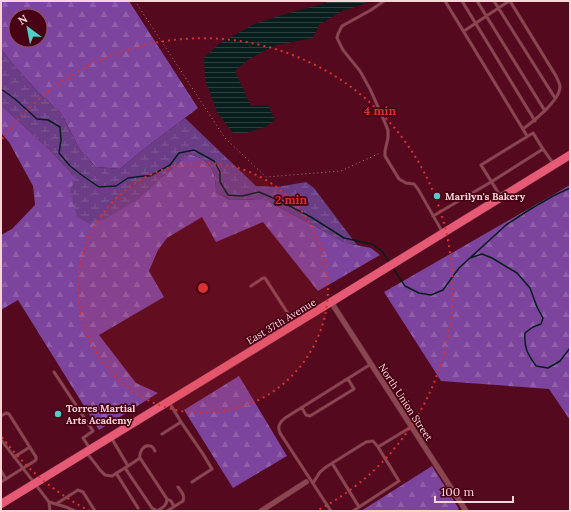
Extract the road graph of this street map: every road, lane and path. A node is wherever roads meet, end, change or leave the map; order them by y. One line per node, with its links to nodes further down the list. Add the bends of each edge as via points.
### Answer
1 (135, 1): 18 (path, via 225,138 266,178 341,171)
2 (384, 1): 18 (lane, via 342,26 337,38 360,71 383,118 388,130)
3 (445, 1): 11 (lane)
4 (462, 1): 10 (lane)
5 (477, 1): 9 (lane)
6 (494, 1): 8 (lane)
7 (509, 1): 8 (lane); 12 (lane, via 558,81 559,92)
8 (498, 8): 9 (lane); 12 (lane)
9 (486, 16): 10 (lane); 13 (lane)
10 (475, 24): 11 (lane); 14 (lane)
11 (464, 31): 15 (lane)
12 (555, 98): 13 (lane)
13 (545, 110): 14 (lane)
14 (535, 121): 15 (lane)
15 (523, 129): 16 (lane)
16 (527, 136): 17 (lane, via 533,133); 21 (lane, via 481,165)
17 (543, 149): 20 (lane); 21 (lane)
18 (385, 151): 23 (lane, via 385,156 399,179 414,184)
19 (570, 155): 20 (main road, East 37th Avenue)
20 (554, 165): 22 (main road, East 37th Avenue)
21 (491, 182): 22 (lane); 23 (lane)
22 (501, 198): 24 (main road, East 37th Avenue)
23 (433, 216): 24 (lane)
24 (443, 233): 26 (main road, East 37th Avenue)
25 (251, 286): 27 (lane, via 266,278)
26 (331, 302): 27 (main road, East 37th Avenue); 28 (street, North Union Street)
27 (295, 324): 31 (main road, East 37th Avenue)
28 (371, 364): 30 (lane); 35 (street, North Union Street)
29 (54, 372): 41 (lane, via 93,431 83,438)
30 (348, 379): 32 (lane); 32 (lane, via 354,389 310,416 306,415)
31 (169, 401): 34 (lane); 37 (main road, East 37th Avenue)
32 (302, 408): 56 (lane, via 281,421 279,430)
33 (1, 416): 39 (lane, via 8,414)
34 (181, 422): 36 (lane); 53 (lane, via 212,469)
35 (412, 426): 40 (lane); 72 (street, North Union Street)
36 (162, 434)
37 (110, 437): 41 (main road, East 37th Avenue); 46 (lane)
38 (1, 441): 43 (lane)
39 (30, 447): 43 (lane); 47 (lane, via 36,460)
40 (378, 447): 45 (lane, via 373,441 366,442); 63 (lane, via 399,481)
41 (88, 451): 50 (lane, via 105,475 112,476); 55 (main road, East 37th Avenue)
42 (155, 451): 44 (lane, via 152,446 147,446 141,450)
43 (14, 457): 47 (lane)
44 (140, 458): 46 (lane); 58 (lane)
45 (332, 463): 56 (lane, via 320,472); 63 (lane)
46 (128, 466): 48 (lane)
47 (23, 468): 51 (lane); 55 (lane)
48 (125, 468): 50 (lane); 58 (lane, via 152,508 157,511 165,505)
49 (1, 471): 51 (lane)
50 (116, 473): 64 (lane)
51 (6, 479): 52 (lane)
52 (1, 482)
53 (192, 482)
54 (306, 482): 69 (street)
55 (35, 483): 59 (lane); 60 (main road, East 37th Avenue)
56 (313, 484): 70 (lane)
57 (178, 487): 62 (lane, via 184,498)
58 (167, 499): 62 (lane)
59 (49, 502): 61 (lane); 65 (lane)
60 (1, 504)
61 (55, 504): 66 (lane); 67 (lane, via 78,490 83,492)
62 (174, 506): 68 (lane)
63 (359, 507): 71 (lane)
64 (139, 510)
65 (50, 511)
66 (75, 511)
67 (95, 511)
68 (167, 511)
69 (261, 511)
70 (331, 511)
71 (353, 511)
72 (466, 511)

